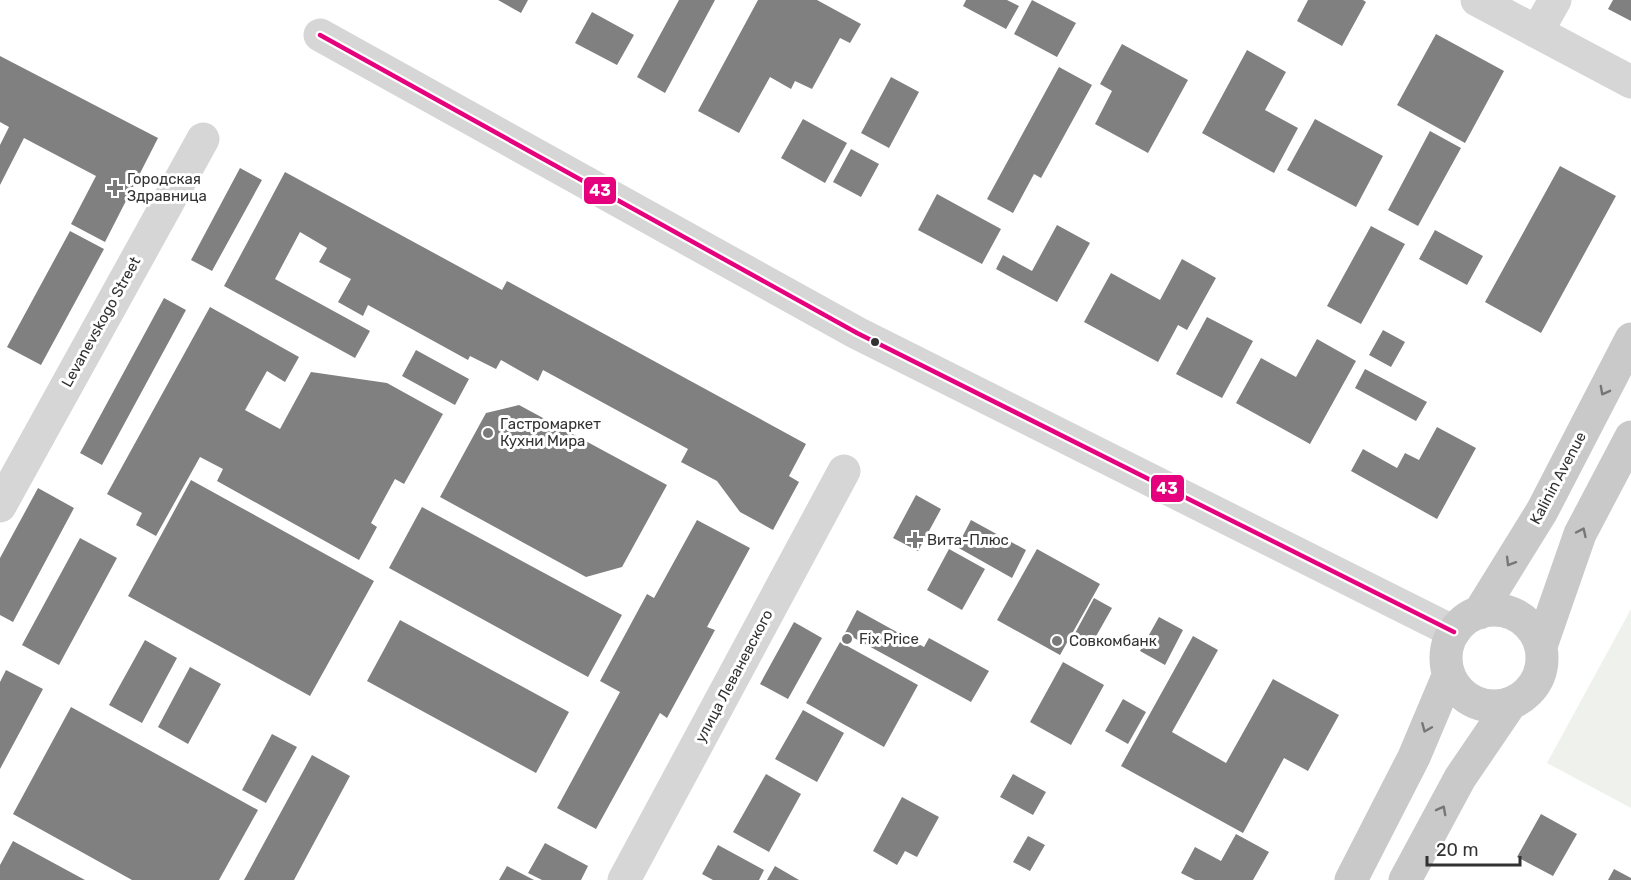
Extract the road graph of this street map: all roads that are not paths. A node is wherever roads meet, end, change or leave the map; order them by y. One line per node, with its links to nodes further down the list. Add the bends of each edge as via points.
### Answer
1 (1477, 0): 3 (street)
2 (1555, 0): 3 (street)
3 (1537, 32): 5 (street)
4 (320, 35): 11 (street, via 857,333)
5 (1631, 82)
6 (203, 139): 10 (street, Levanevskogo Street)
7 (1631, 339): 11 (main road, Kalinin Avenue, one-way to 11, via 1542,510)
8 (1631, 437): 12 (main road, one-way to 8, via 1580,534)
9 (844, 471): 15 (street, улица Леваневского)
10 (0, 506)
11 (1467, 622): 12 (main road, via 1494,610 1510,613 1534,632); 13 (main road, via 1448,645)
12 (1540, 646): 14 (main road, via 1539,676 1528,693)
13 (1449, 674): 14 (main road, via 1467,698 1481,705); 16 (main road, one-way to 16, via 1414,757)
14 (1511, 703): 17 (main road, one-way to 14, via 1460,778)
15 (624, 880)
16 (1351, 880)
17 (1405, 880)

